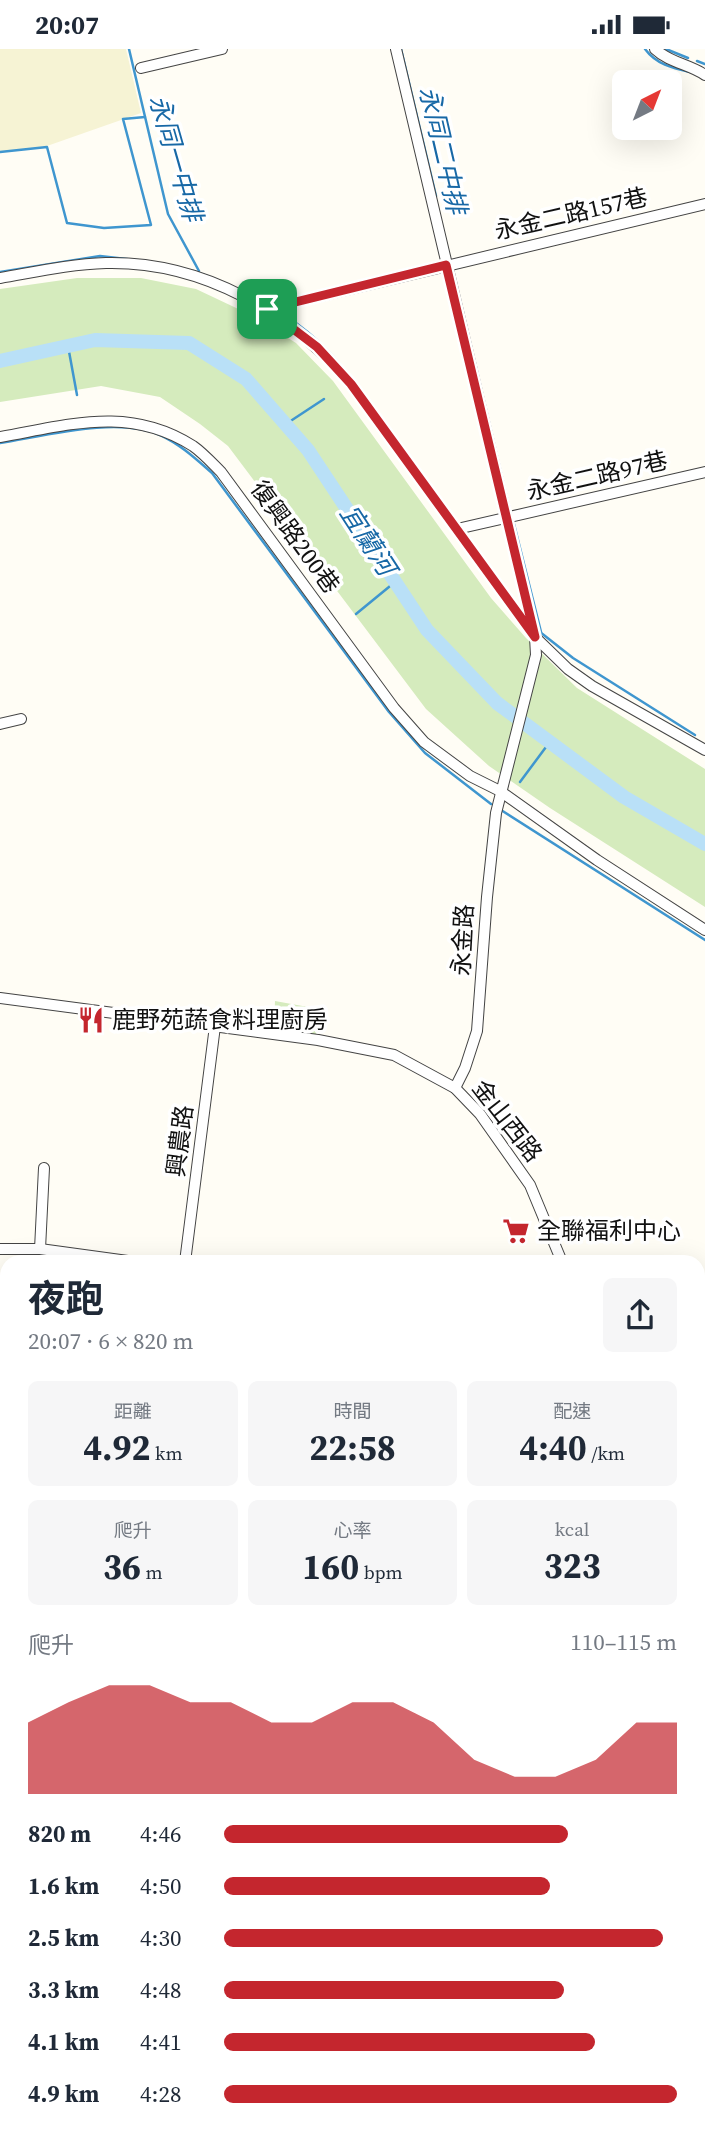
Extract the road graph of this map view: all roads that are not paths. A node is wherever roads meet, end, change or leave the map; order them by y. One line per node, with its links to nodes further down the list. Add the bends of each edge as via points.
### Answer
1 (222, 49): 4 (street)
2 (396, 49): 7 (street, 永金路)
3 (655, 49): 5 (street)
4 (141, 68)
5 (705, 75)
6 (705, 204): 7 (street, 永金二路157巷)
7 (446, 265): 9 (street, 永金二路157巷); 12 (street, 永金路)
8 (0, 278): 9 (street, via 73,265 146,266 216,283)
9 (267, 309): 13 (street, via 335,365)
10 (0, 437): 20 (street, 復興路200巷, via 89,421 128,421 161,429 194,447 221,471 394,708 424,742 470,776)
11 (705, 472): 12 (street, 永金二路97巷)
12 (506, 519): 13 (street, 永金二路97巷); 14 (street, 永金路)
13 (457, 529): 14 (street)
14 (535, 637): 18 (street, via 592,686); 20 (street, 永金路, via 536,655)
15 (21, 719): 16 (street)
16 (0, 724)
17 (705, 738): 18 (street)
18 (692, 741): 19 (street)
19 (705, 750)
20 (500, 791): 21 (street, 復興路200巷); 24 (street, 永金路, via 477,1031)
21 (705, 930)
22 (0, 998): 23 (street, 金山西路)
23 (215, 1026): 24 (street, 金山西路, via 375,1049); 29 (street, 興農路)
24 (455, 1088): 30 (street, 金山西路, via 480,1114 530,1185)
25 (44, 1168): 27 (street)
26 (0, 1249): 27 (street)
27 (40, 1249): 28 (street)
28 (76, 1255)
29 (186, 1255)
30 (559, 1255)

